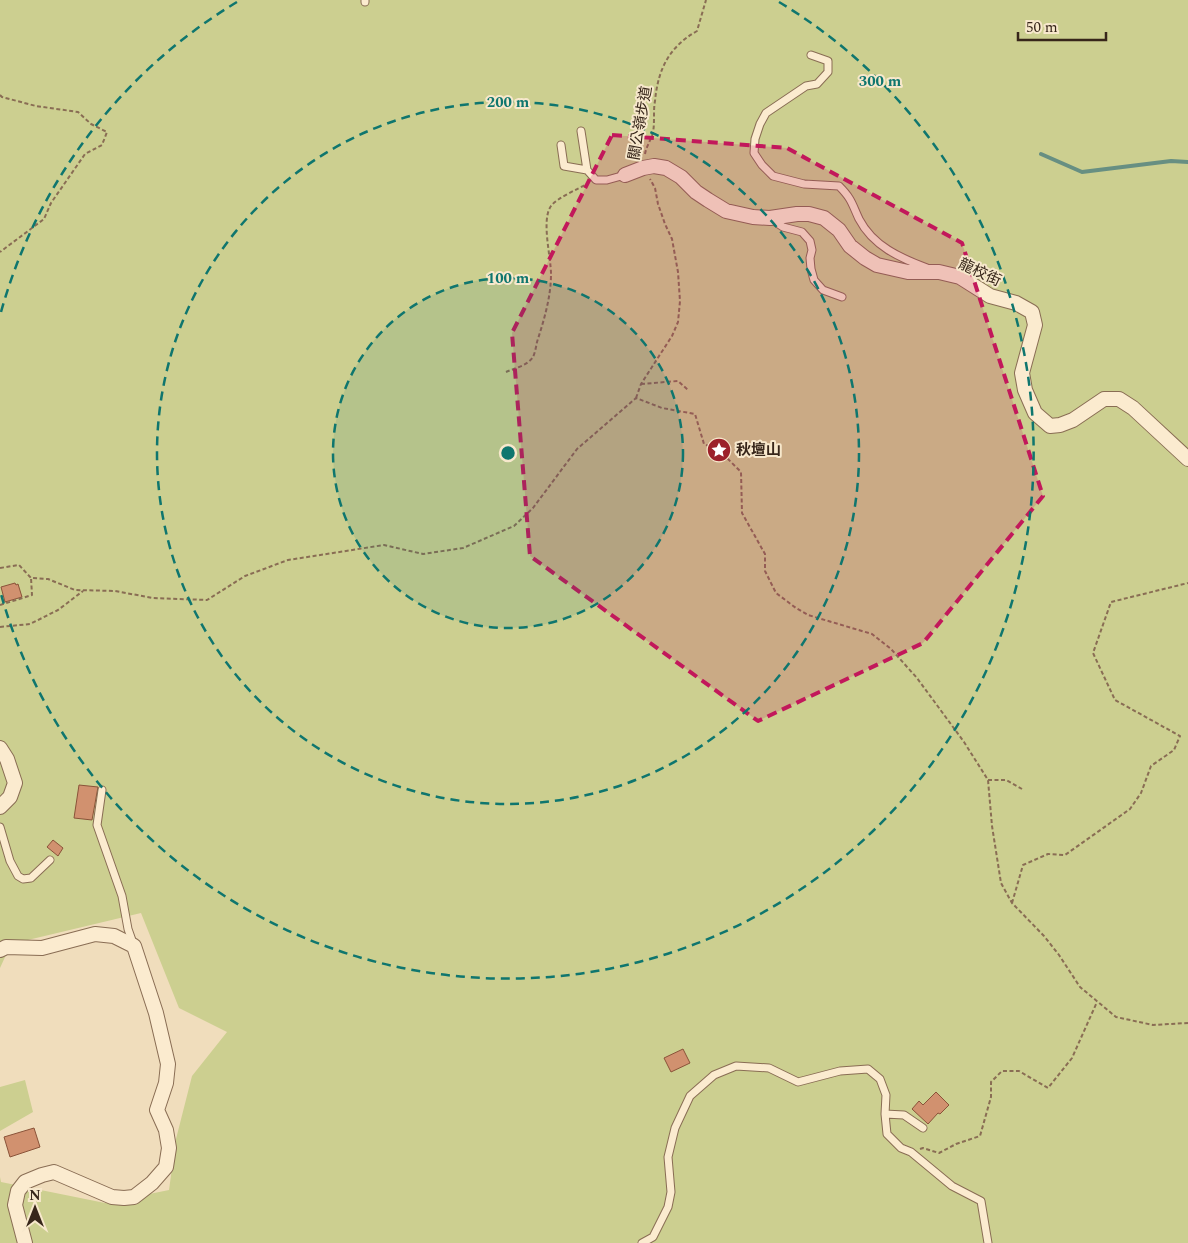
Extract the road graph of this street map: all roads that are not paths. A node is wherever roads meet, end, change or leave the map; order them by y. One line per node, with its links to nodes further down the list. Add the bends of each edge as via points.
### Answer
1 (811, 55): 7 (lane, via 828,61 828,72 817,84 806,86 766,113 755,139 754,153 773,176 804,184 839,186 870,235 883,247 905,260)
2 (581, 131): 4 (lane)
3 (561, 145): 4 (lane, via 564,166)
4 (587, 170): 5 (lane, via 596,180)
5 (625, 175): 6 (street, 龍校街, via 654,166 666,168 726,210)
6 (770, 218): 7 (street, 龍校街, via 809,214 824,218 839,230 850,246 877,265 908,272); 8 (lane, via 783,227 802,232 810,241 814,280 823,290)
7 (939, 272): 9 (street, 龍校街, via 960,277 990,296 1016,303 1032,312 1035,325 1022,373 1035,413 1050,426 1073,420 1104,399 1119,399)
8 (842, 297)
9 (1188, 459)
10 (0, 748): 12 (street, via 15,783 10,797)
11 (102, 790): 15 (lane, via 97,825 122,896)
12 (0, 807)
13 (0, 827): 14 (lane, via 18,876 31,878)
14 (50, 860)
15 (134, 946): 16 (street, via 114,936 95,934 42,948 6,947); 19 (street, via 156,1013 168,1064 157,1110 166,1130 169,1148 166,1166 134,1197 112,1198 54,1172 24,1182 18,1191 16,1205)
16 (0, 950)
17 (885, 1114): 18 (lane, via 904,1115); 20 (lane, via 886,1095 880,1079 868,1069 840,1071 798,1082 769,1068 736,1066 714,1075 690,1096 675,1128 668,1157 671,1192 668,1207 653,1236); 21 (lane, via 887,1134 901,1148 911,1152 952,1186 981,1201)
18 (923, 1128)
19 (26, 1243)
20 (642, 1243)
21 (988, 1243)

